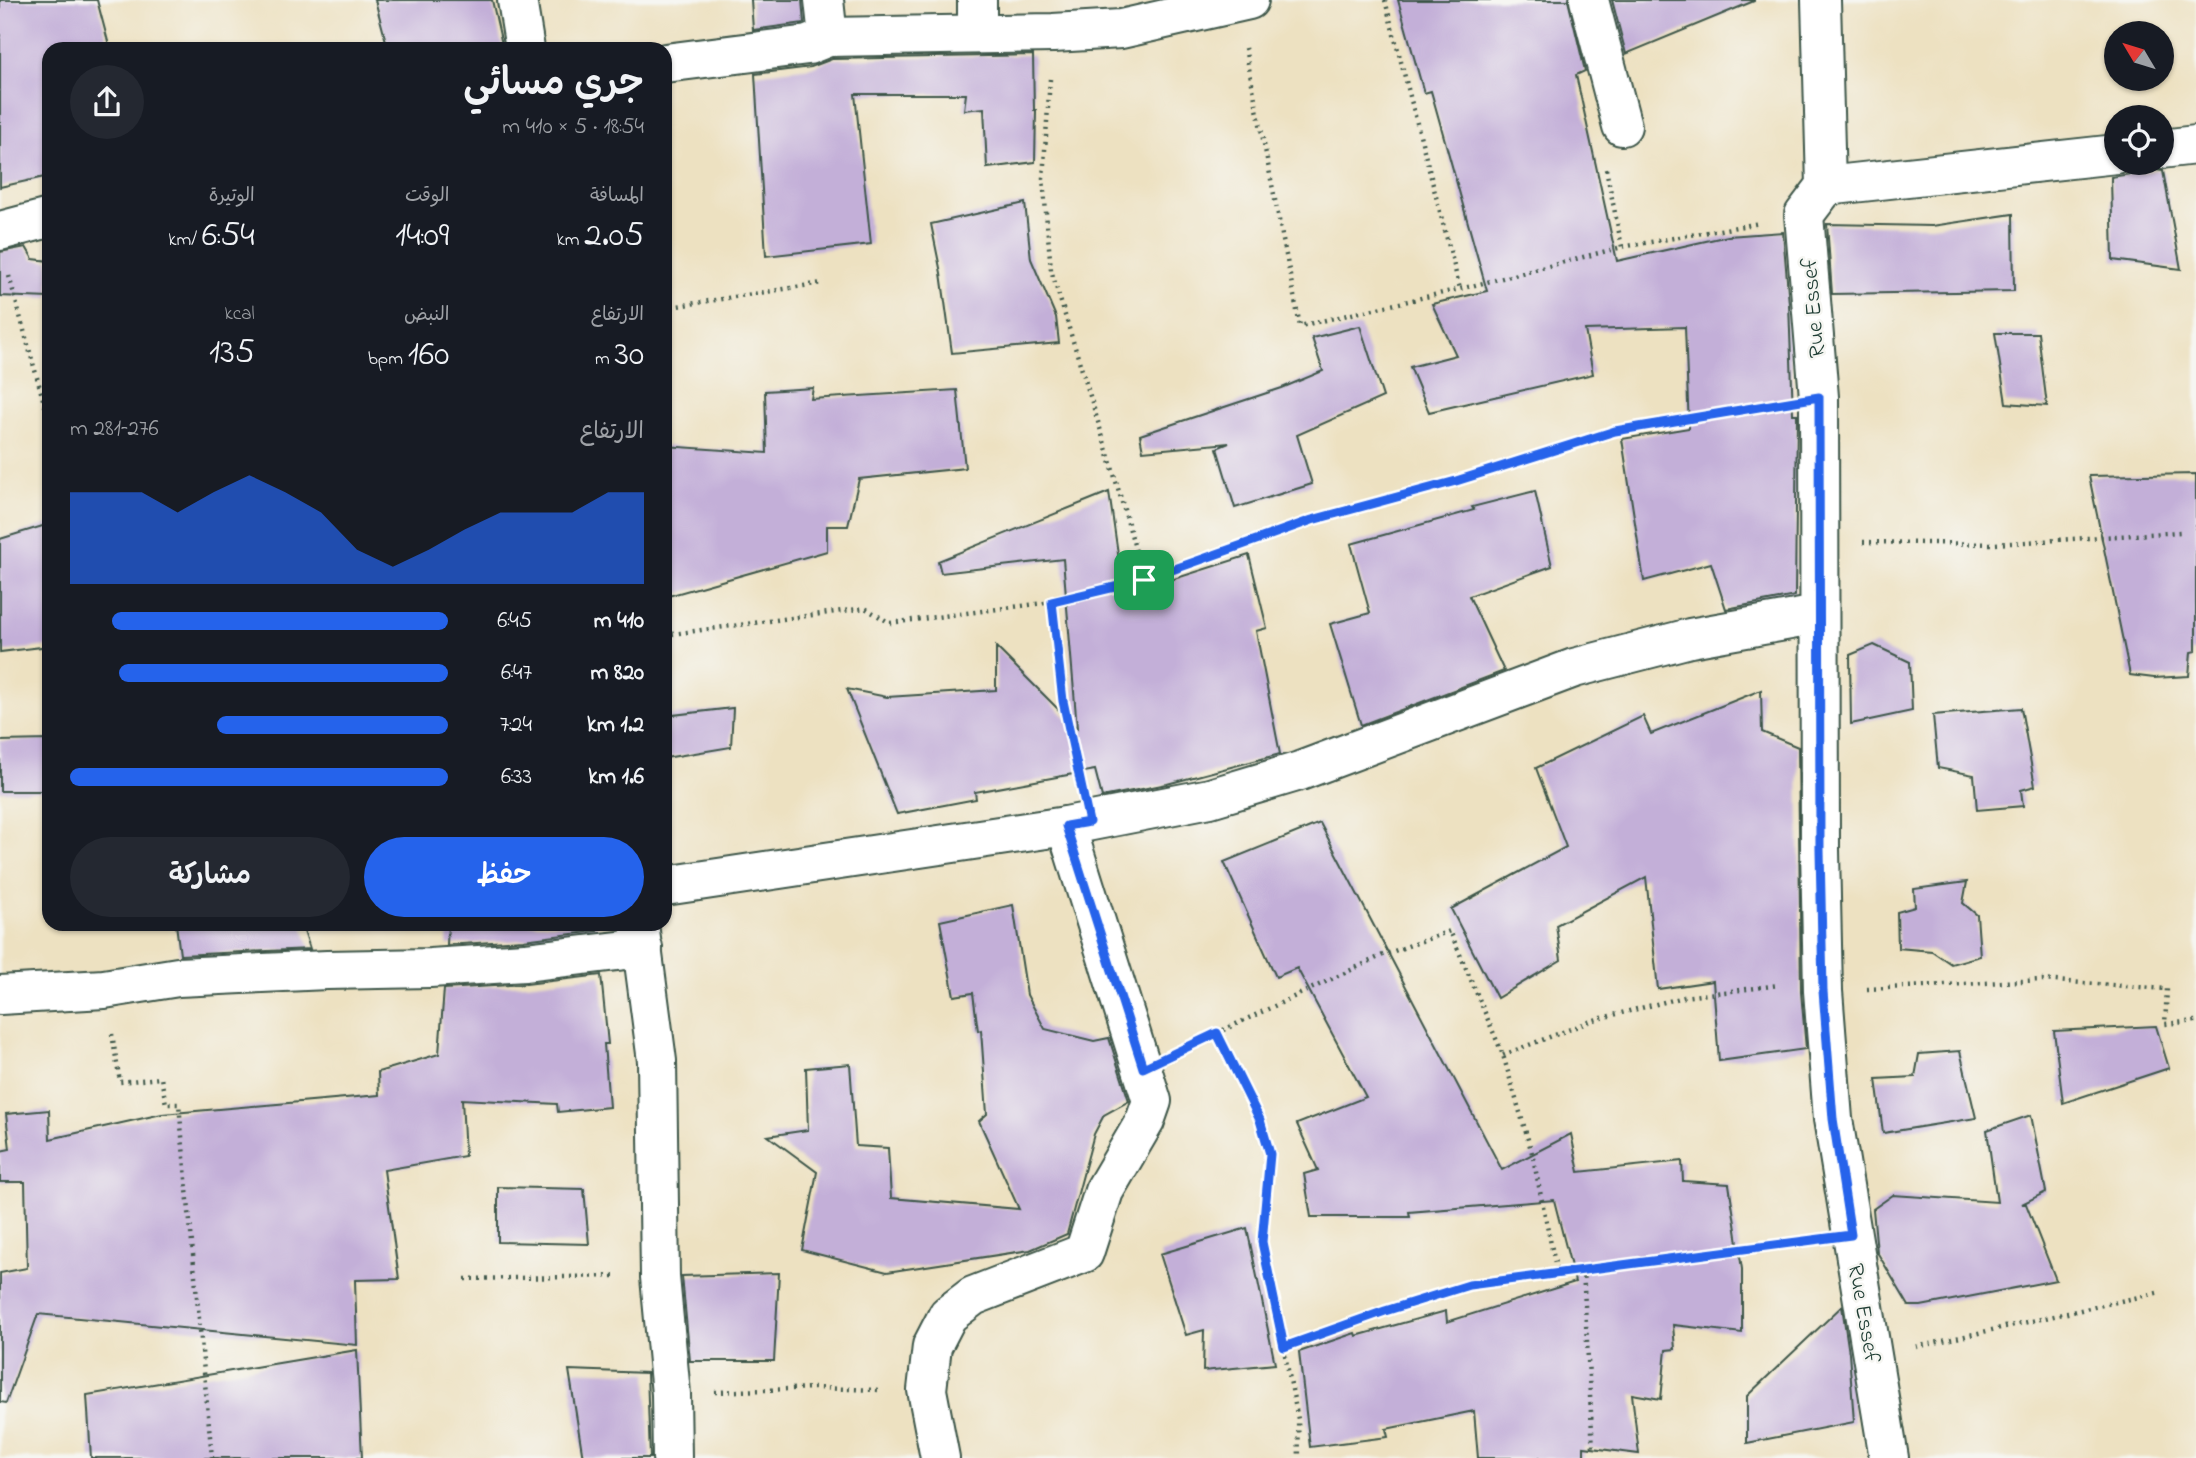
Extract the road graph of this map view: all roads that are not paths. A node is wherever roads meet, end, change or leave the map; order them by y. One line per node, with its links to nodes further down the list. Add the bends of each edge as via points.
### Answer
1 (517, 0): 9 (street)
2 (824, 0): 8 (street)
3 (1589, 0): 11 (street)
4 (1821, 0): 15 (street, Rue Essef)
5 (1242, 1): 6 (street)
6 (1167, 9): 7 (street, via 1121,29 1053,33)
7 (977, 17): 8 (street)
8 (828, 37): 10 (street, via 808,45)
9 (525, 42)
10 (672, 62)
11 (1622, 126)
12 (2196, 145): 13 (street)
13 (2174, 148)
14 (2104, 156): 15 (street)
15 (1815, 201): 18 (street, Rue Essef)
16 (42, 220): 17 (street)
17 (0, 231)
18 (1818, 615): 19 (street, via 1690,638 1574,668 1300,771 1210,799); 25 (street, Rue Essef, via 1823,985 1833,1119)
19 (1078, 824): 20 (street); 24 (street, via 1152,1101 1104,1191 1084,1253 973,1296 948,1315 932,1346 927,1390)
20 (672, 885)
21 (641, 936): 22 (street, via 525,962 178,977 104,989); 23 (street, via 657,1060 660,1277 671,1394)
22 (0, 995)
23 (671, 1458)
24 (940, 1458)
25 (1889, 1458)

